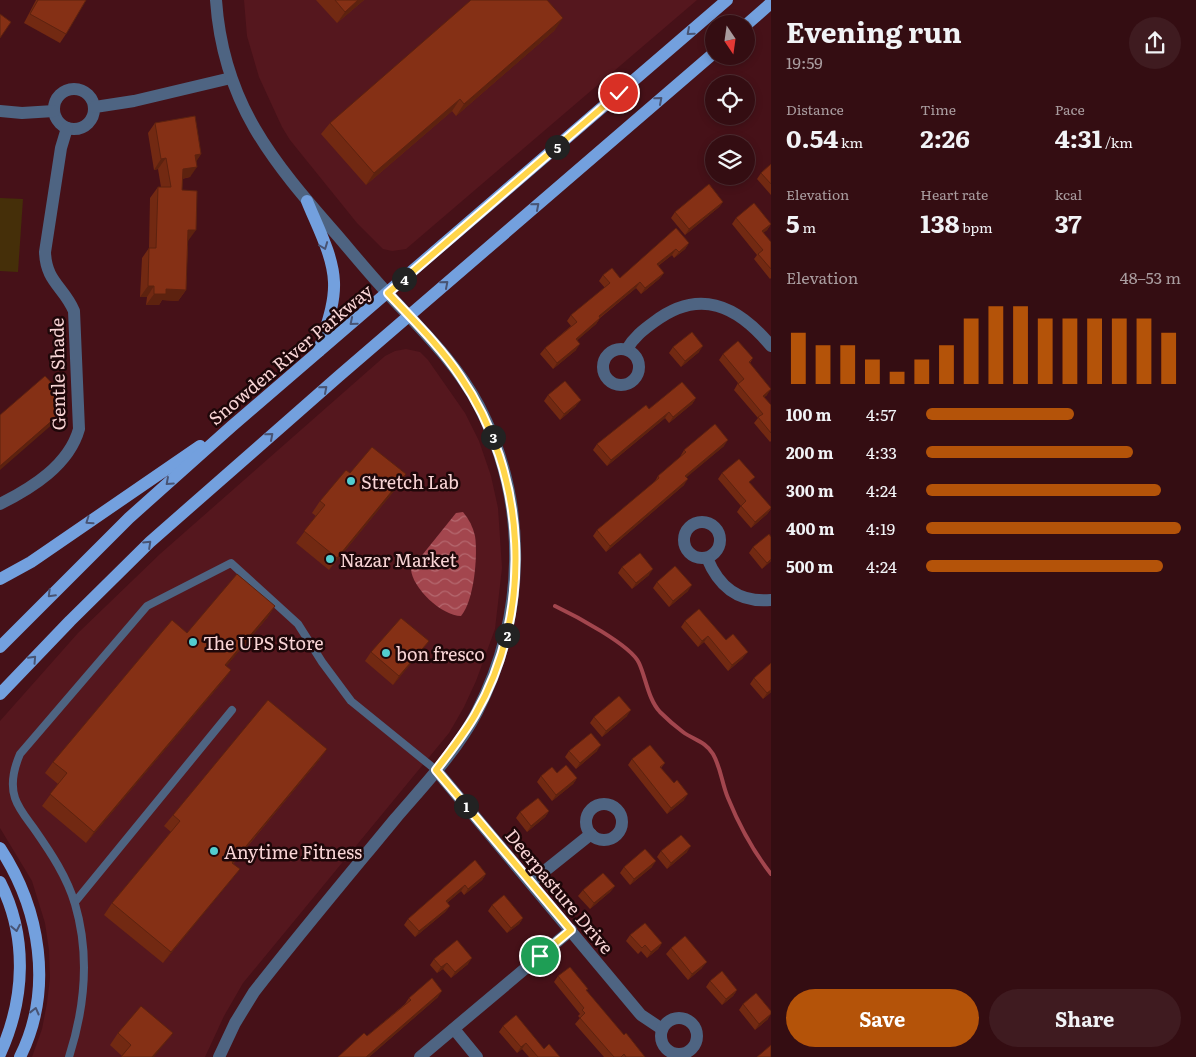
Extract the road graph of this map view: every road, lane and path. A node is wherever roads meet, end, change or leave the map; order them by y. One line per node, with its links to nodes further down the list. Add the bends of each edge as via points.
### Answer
1 (216, 0): 6 (street, via 218,27)
2 (726, 0): 12 (main road, Snowden River Parkway, one-way to 12)
3 (771, 3): 4 (main road)
4 (755, 17)
5 (705, 61): 13 (main road, one-way to 5)
6 (231, 78): 7 (street); 11 (street, via 261,142)
7 (95, 107): 9 (street, via 88,93 72,88 57,97); 10 (street, via 86,126)
8 (0, 111): 9 (street)
9 (54, 111): 10 (street, via 56,119)
10 (67, 128): 18 (street, Gentle Shade, via 45,252 50,276 74,311 79,429 68,453 46,475)
11 (307, 200): 12 (street); 16 (main road, one-way to 16, via 327,252 334,282)
12 (388, 293): 13 (street); 16 (main road, Snowden River Parkway, one-way to 16)
13 (408, 316): 23 (main road, one-way to 13, via 150,542); 25 (street, via 443,353 482,413 504,472 515,539 513,602 500,658 476,713)
14 (771, 346): 15 (street, via 752,324 731,310 698,303 661,316 633,339)
15 (627, 349)
16 (319, 351): 17 (main road, Snowden River Parkway)
17 (232, 426): 20 (main road, one-way to 20, via 31,562); 22 (main road, Snowden River Parkway, one-way to 22, via 129,518)
18 (0, 504)
19 (707, 558): 21 (street, via 725,588 748,598)
20 (0, 579)
21 (771, 600)
22 (0, 647)
23 (0, 694)
24 (232, 710): 30 (lane)
25 (436, 770): 29 (street, Deerpasture Drive); 30 (lane, via 351,700 298,624 231,563 147,606 20,754 14,768 15,798 53,857); 37 (street, via 254,992 234,1023)
26 (590, 834): 29 (street)
27 (0, 848): 35 (main road, one-way to 27, via 37,1001 38,951 29,904)
28 (0, 882): 34 (main road, one-way to 34, via 16,929 20,974 14,1020)
29 (531, 882): 31 (street, Deerpasture Drive)
30 (75, 902): 36 (lane, via 85,953 77,1032)
31 (571, 930): 32 (street); 33 (street, Deerpasture Drive, via 641,1015)
32 (454, 1029): 38 (street); 39 (street)
33 (662, 1029)
34 (0, 1054)
35 (20, 1057)
36 (69, 1057)
37 (219, 1057)
38 (420, 1057)
39 (477, 1057)

